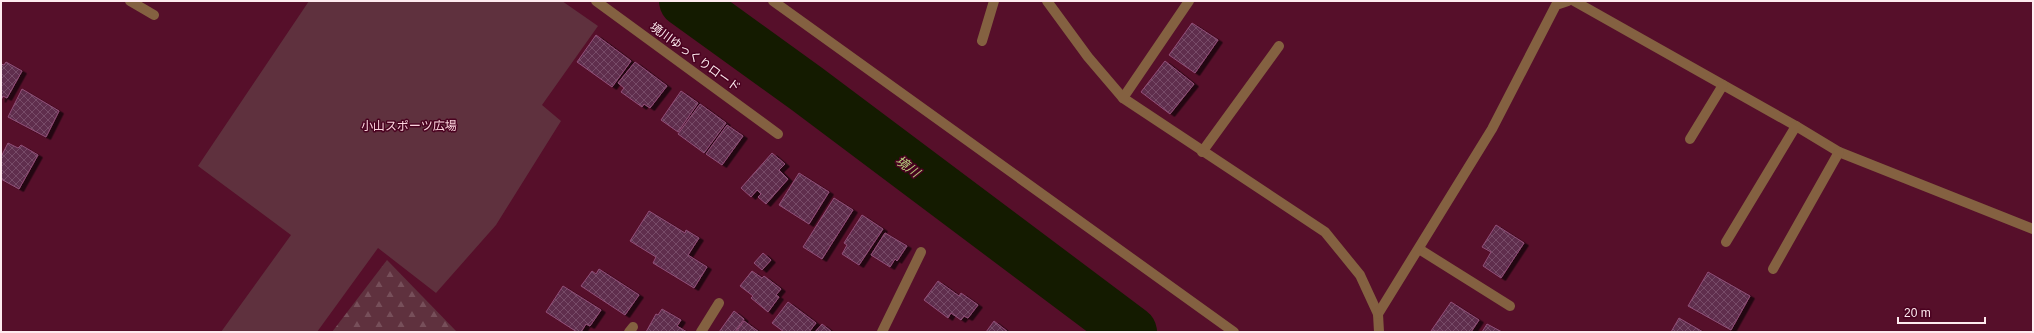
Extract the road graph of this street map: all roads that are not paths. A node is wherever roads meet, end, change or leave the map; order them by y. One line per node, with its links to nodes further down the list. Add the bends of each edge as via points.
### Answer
1 (130, 1): 9 (street)
2 (596, 1): 15 (street, 境川ゆっくりロード)
3 (773, 1): 29 (street)
4 (994, 1): 10 (street)
5 (1047, 1): 13 (street, via 1088,57)
6 (1190, 1): 13 (street)
7 (1568, 1): 21 (street, via 1556,5 1492,129)
8 (1574, 1): 12 (street)
9 (154, 15)
10 (982, 41)
11 (1279, 46): 17 (street)
12 (1723, 85): 14 (street); 16 (street)
13 (1123, 98): 17 (street)
14 (1796, 126): 18 (street); 20 (street)
15 (778, 134)
16 (1690, 139)
17 (1202, 152): 26 (street, via 1325,232 1360,275)
18 (1839, 152): 19 (street); 23 (street)
19 (2033, 229)
20 (1726, 242)
21 (1419, 249): 25 (street); 26 (street)
22 (921, 252): 28 (street)
23 (1773, 269)
24 (719, 303): 27 (street)
25 (1510, 306)
26 (1378, 314): 30 (street)
27 (701, 332)
28 (882, 332)
29 (1234, 332)
30 (1378, 332)

